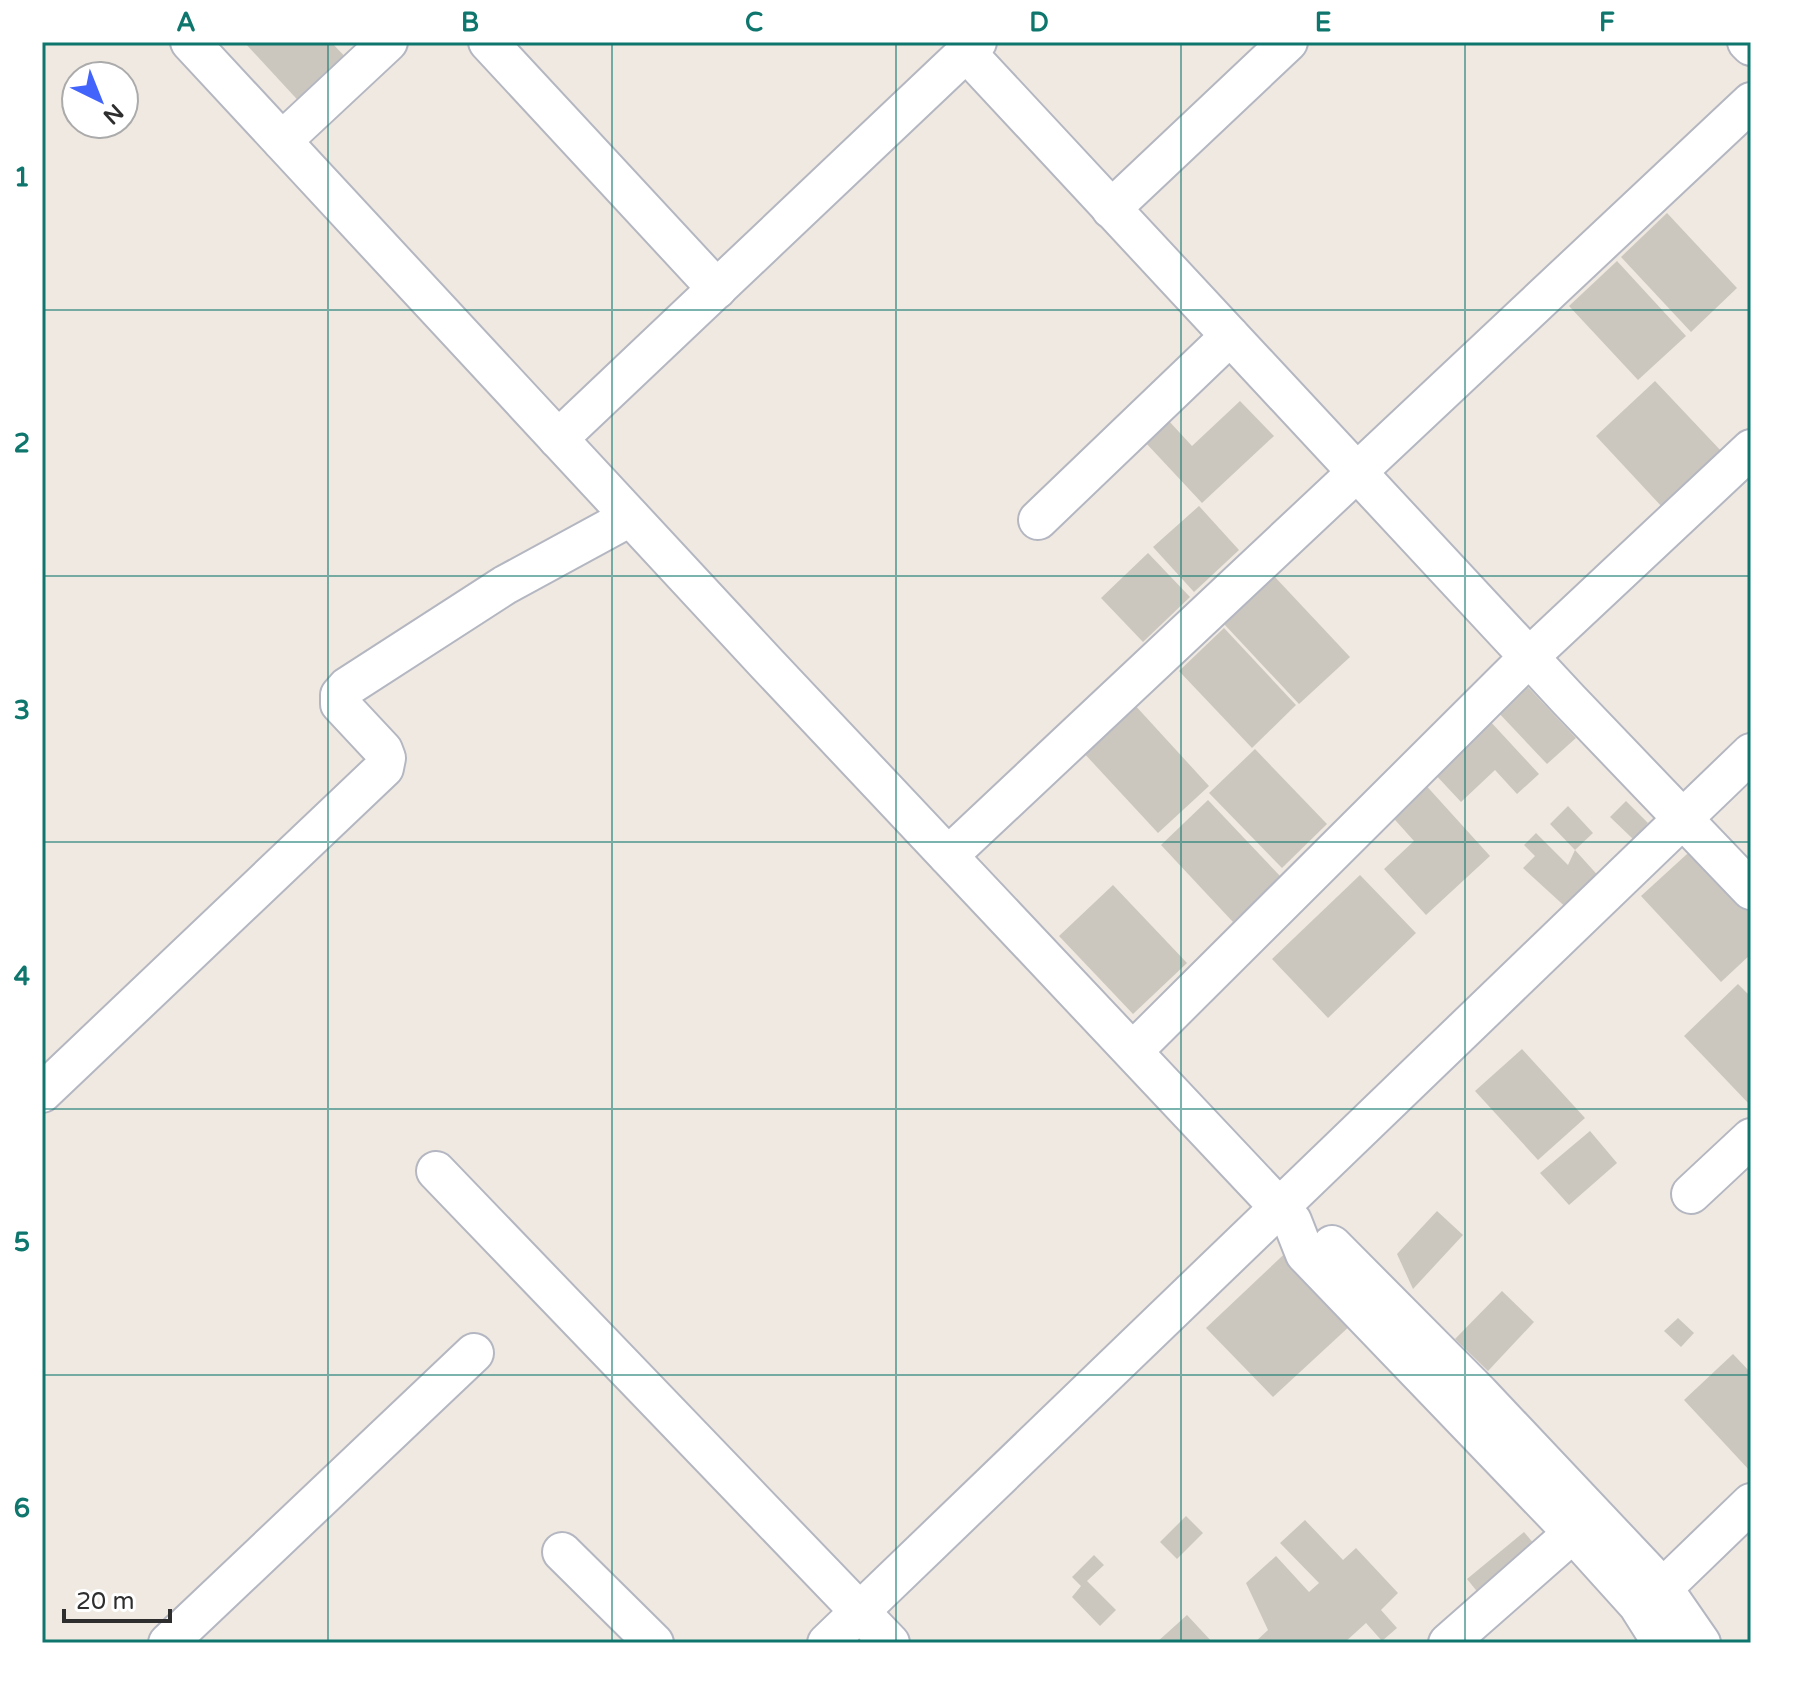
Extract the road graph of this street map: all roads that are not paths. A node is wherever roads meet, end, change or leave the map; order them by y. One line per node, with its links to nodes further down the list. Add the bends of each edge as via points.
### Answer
1 (190, 42): 9 (street)
2 (388, 42): 9 (street)
3 (488, 42): 11 (street)
4 (1288, 42): 10 (street)
5 (1747, 42): 6 (street)
6 (1751, 46)
7 (972, 47): 10 (street); 11 (street)
8 (1751, 102): 15 (street)
9 (282, 141): 13 (street)
10 (1111, 209): 12 (street)
11 (717, 289): 13 (street)
12 (1230, 336): 15 (street); 17 (street)
13 (558, 439): 16 (street)
14 (1751, 449): 18 (street)
15 (1356, 472): 18 (street); 21 (street)
16 (630, 517): 21 (street); 24 (street, via 505,585 347,687 340,704 383,750 384,768)
17 (1038, 520)
18 (1529, 657): 20 (street); 23 (street)
19 (1751, 753): 20 (street)
20 (1683, 819): 22 (street); 28 (street)
21 (948, 856): 23 (street)
22 (1751, 890)
23 (1133, 1051): 28 (street)
24 (42, 1093)
25 (1751, 1138): 27 (street)
26 (436, 1171): 34 (street)
27 (1691, 1194)
28 (1286, 1214): 31 (street, via 1305,1254); 33 (street, via 1320,1232 1479,1393); 34 (street)
29 (474, 1353): 35 (street)
30 (1751, 1503): 33 (street)
31 (1573, 1533): 33 (street); 39 (street)
32 (562, 1552): 36 (street)
33 (1651, 1597): 40 (street); 41 (street)
34 (860, 1611): 37 (street); 38 (street)
35 (168, 1643)
36 (654, 1643)
37 (827, 1643)
38 (890, 1643)
39 (1448, 1643)
40 (1662, 1643)
41 (1701, 1643)

